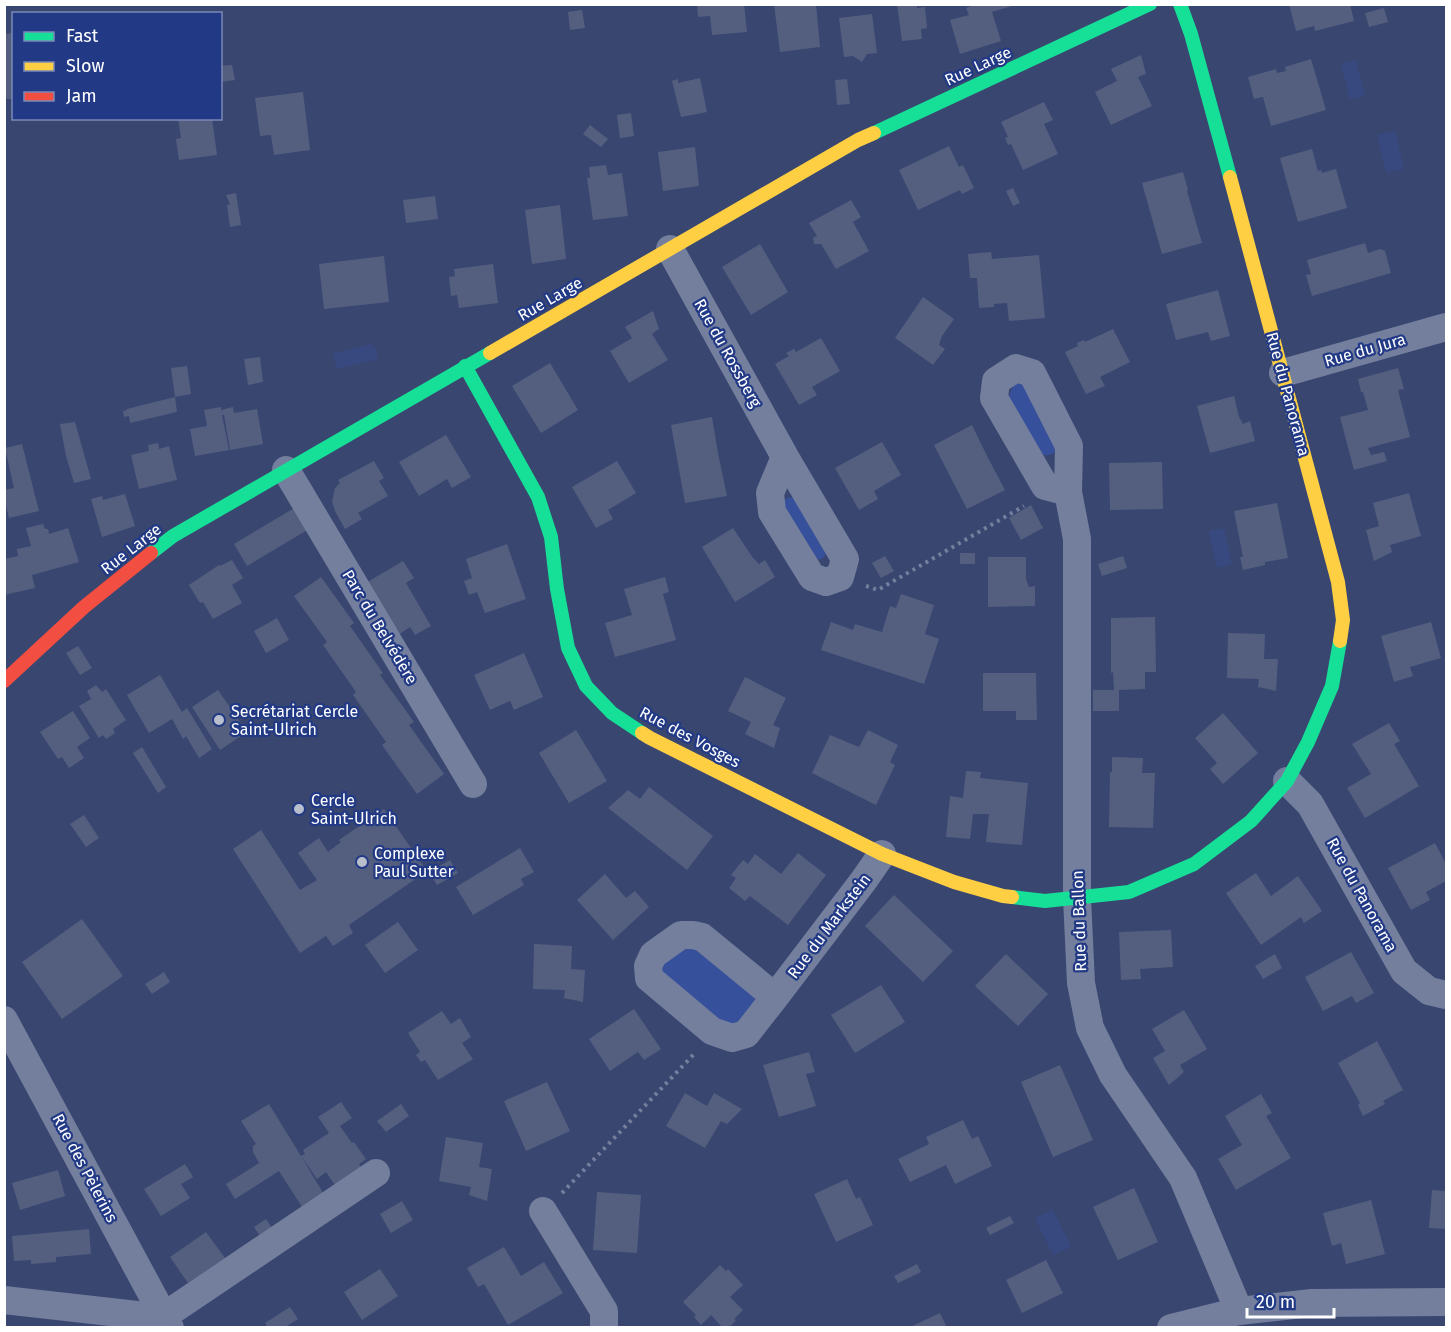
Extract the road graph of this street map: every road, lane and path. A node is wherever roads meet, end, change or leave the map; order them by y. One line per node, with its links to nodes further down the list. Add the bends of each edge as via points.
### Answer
1 (1150, 4): 3 (street, Rue Large, via 858,140)
2 (1180, 4): 6 (street, Rue du Panorama)
3 (670, 249): 5 (street, Rue Large); 7 (street, Rue du Rossberg)
4 (1446, 327): 6 (street, Rue du Jura)
5 (465, 366): 8 (street, Rue Large); 14 (street, Rue des Vosges, via 538,497 551,537 568,648 586,686 612,713 650,738)
6 (1283, 373): 12 (street, Rue du Panorama, via 1338,582 1343,620 1332,686)
7 (785, 457): 10 (street, Rue du Rossberg, via 845,560); 10 (street, via 770,493 772,512 812,577 826,582)
8 (286, 470): 11 (street, Rue Large, via 173,536 84,607); 13 (street, Parc du Belvédère)
9 (1057, 489): 10 (path, via 878,590); 15 (street, Rue du Ballon, via 1077,539)
10 (840, 577)
11 (4, 681)
12 (1287, 781): 15 (street, Rue du Panorama, via 1251,821 1194,864 1129,892); 16 (street, Rue du Panorama, via 1310,804 1404,971 1429,991)
13 (473, 784)
14 (882, 854): 15 (street, Rue des Vosges, via 1003,896 1045,901); 17 (street, Rue du Markstein)
15 (1077, 898): 24 (street, Rue du Ballon, via 1081,983 1090,1028 1113,1075 1183,1178)
16 (1446, 994)
17 (775, 997): 19 (street, Rue du Markstein, via 746,1034 732,1038); 19 (street, via 702,937 681,935 653,955 648,966 649,978)
18 (4, 1020): 25 (street, Rue des Pèlerins)
19 (712, 1031): 21 (path)
20 (376, 1173): 25 (street)
21 (543, 1211): 26 (street, via 604,1311)
22 (4, 1300): 25 (street, via 146,1316)
23 (1446, 1302): 24 (street, via 1312,1303)
24 (1239, 1311): 27 (street)
25 (167, 1322)
26 (604, 1328)
27 (1171, 1328)

